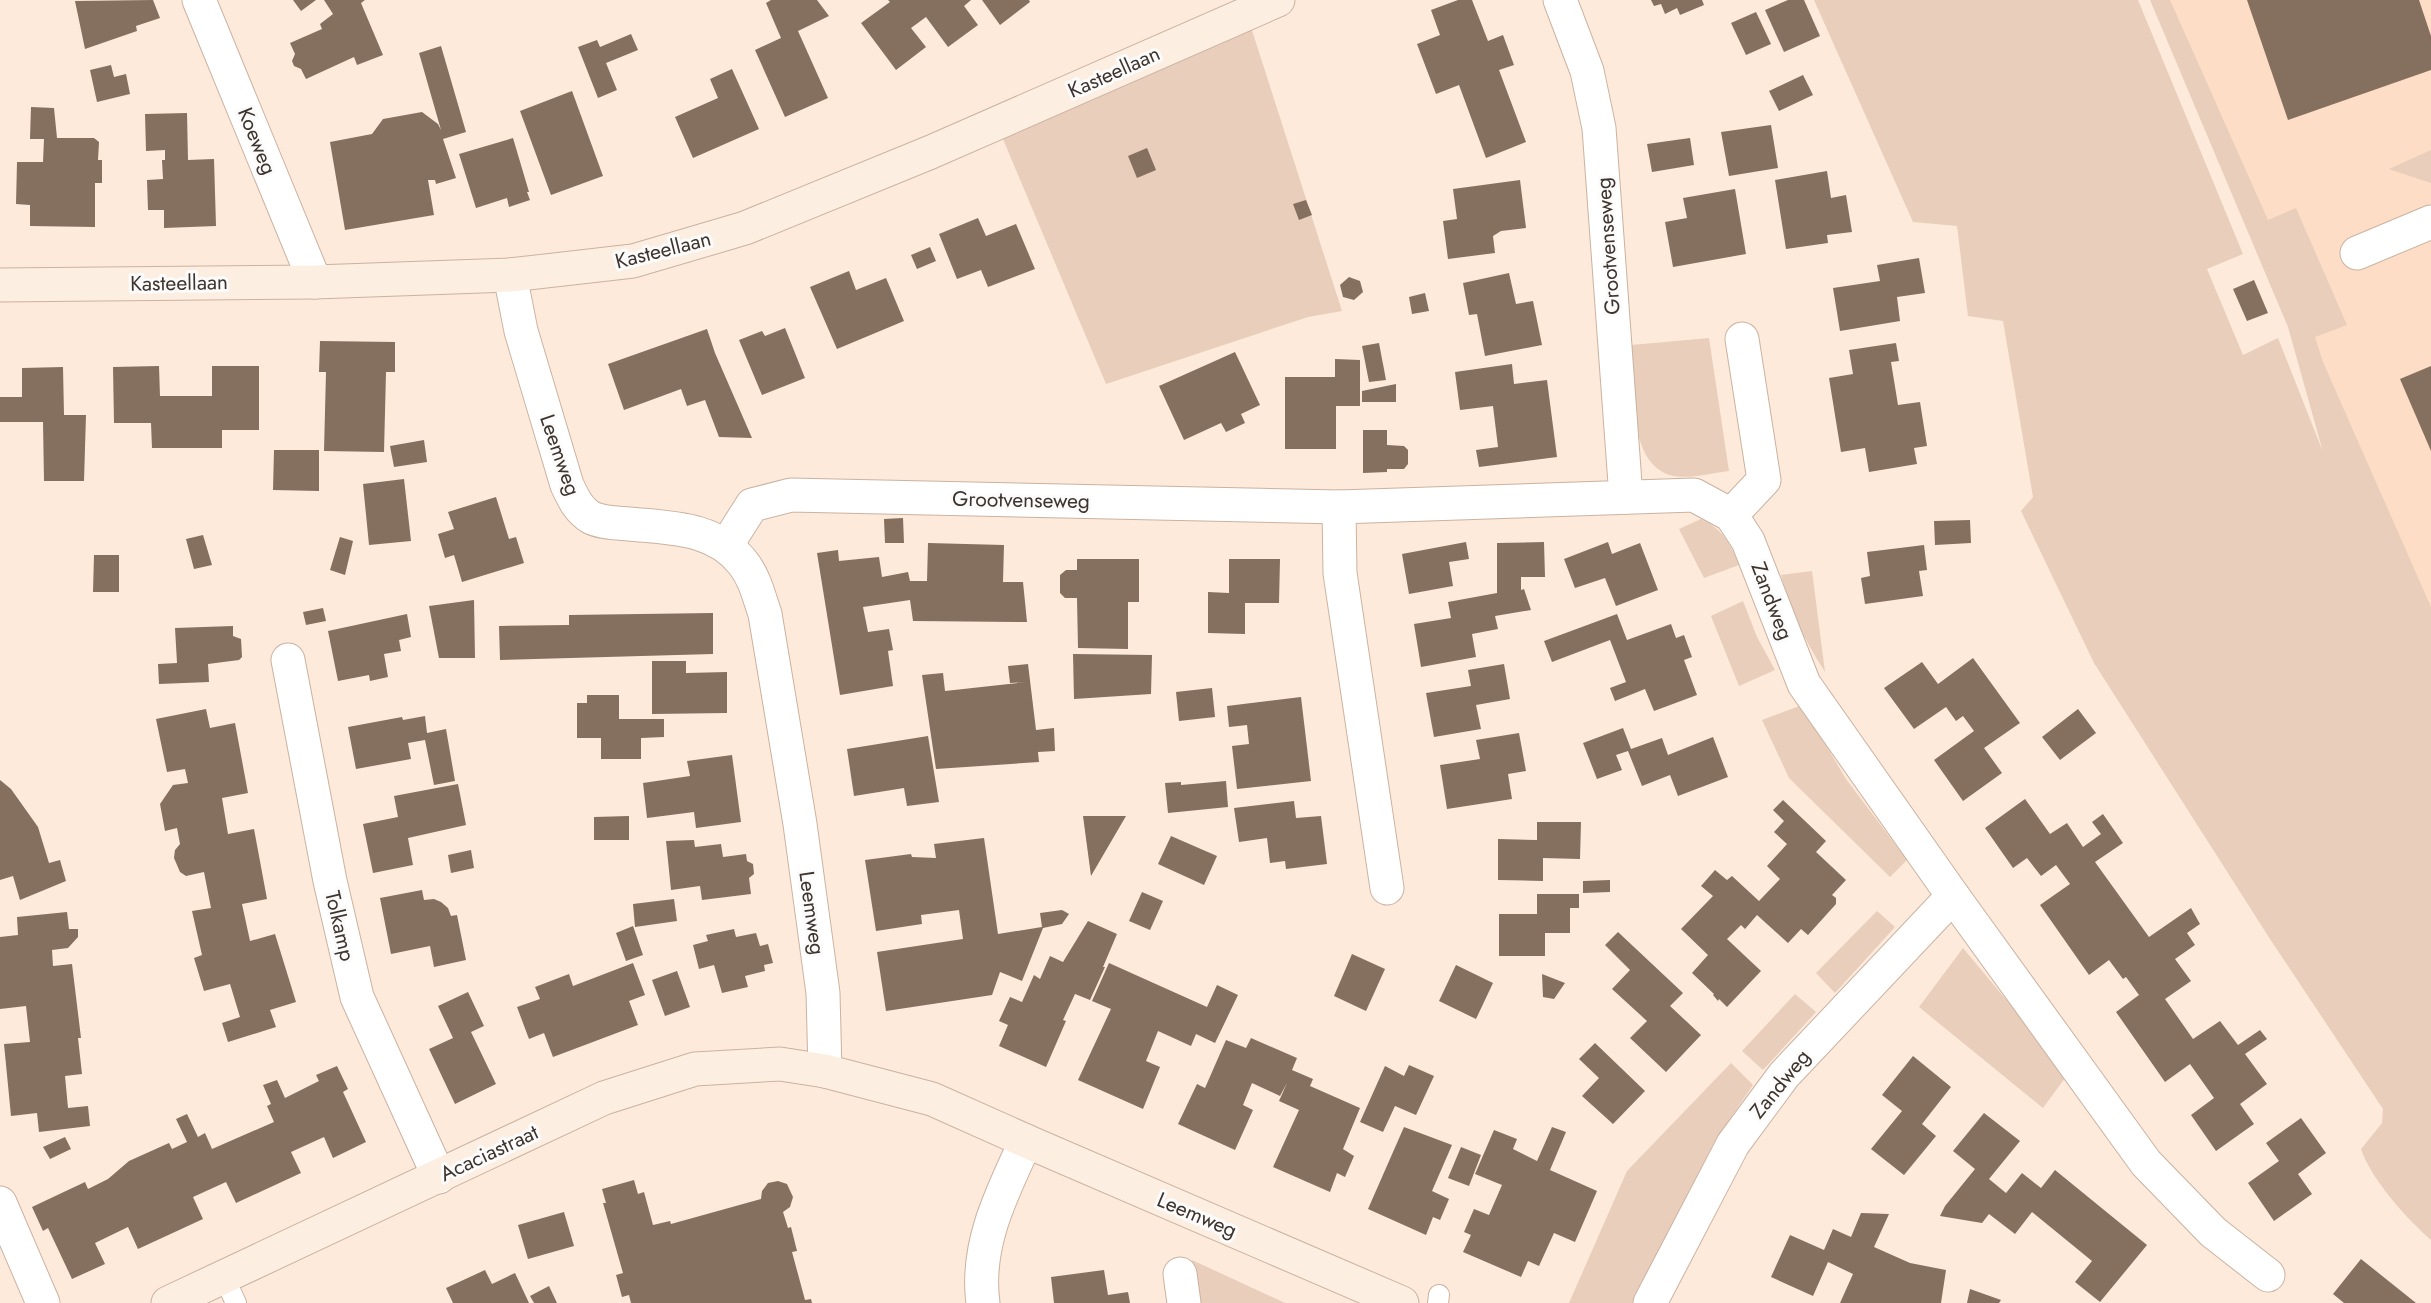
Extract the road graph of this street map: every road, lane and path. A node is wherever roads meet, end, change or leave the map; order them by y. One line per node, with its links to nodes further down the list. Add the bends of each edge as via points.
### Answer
1 (199, 0): 7 (street, Koeweg)
2 (1278, 0): 6 (street, Kasteellaan, via 931,152 745,228 633,261)
3 (1560, 0): 10 (street, Grootvenseweg, via 1587,71 1599,129)
4 (2431, 222): 5 (street)
5 (2357, 254)
6 (510, 275): 7 (street, Kasteellaan); 13 (street, Leemweg, via 521,331 567,485 578,506 601,520 692,530)
7 (315, 282): 8 (street, Kasteellaan)
8 (0, 285)
9 (1742, 339): 12 (street, via 1764,480)
10 (1626, 497): 11 (street, Grootvenseweg); 12 (street, Grootvenseweg, via 1694,495)
11 (1339, 507): 13 (street, Grootvenseweg, via 791,495 752,505); 15 (street, via 1340,573)
12 (1731, 515): 16 (street, Zandweg, via 1748,541 1804,684)
13 (726, 546): 17 (street, Leemweg, via 754,582 765,614 822,982)
14 (288, 660): 19 (street, Tolkamp, via 330,881 357,997)
15 (1387, 888)
16 (1953, 896): 21 (street, Zandweg, via 2146,1163 2213,1232); 27 (street, Zandweg, via 1784,1075 1733,1144)
17 (825, 1071): 18 (street, Leemweg, via 932,1099); 19 (street, Acaciastraat, via 780,1064 695,1069 604,1098)
18 (1026, 1142): 25 (street, via 986,1235 980,1280); 26 (street, Leemweg)
19 (439, 1177): 22 (street, Acaciastraat)
20 (0, 1203): 23 (street)
21 (2268, 1275)
22 (230, 1290): 24 (street, Acaciastraat)
23 (43, 1303)
24 (168, 1303)
25 (983, 1303)
26 (1402, 1303)
27 (1650, 1303)

